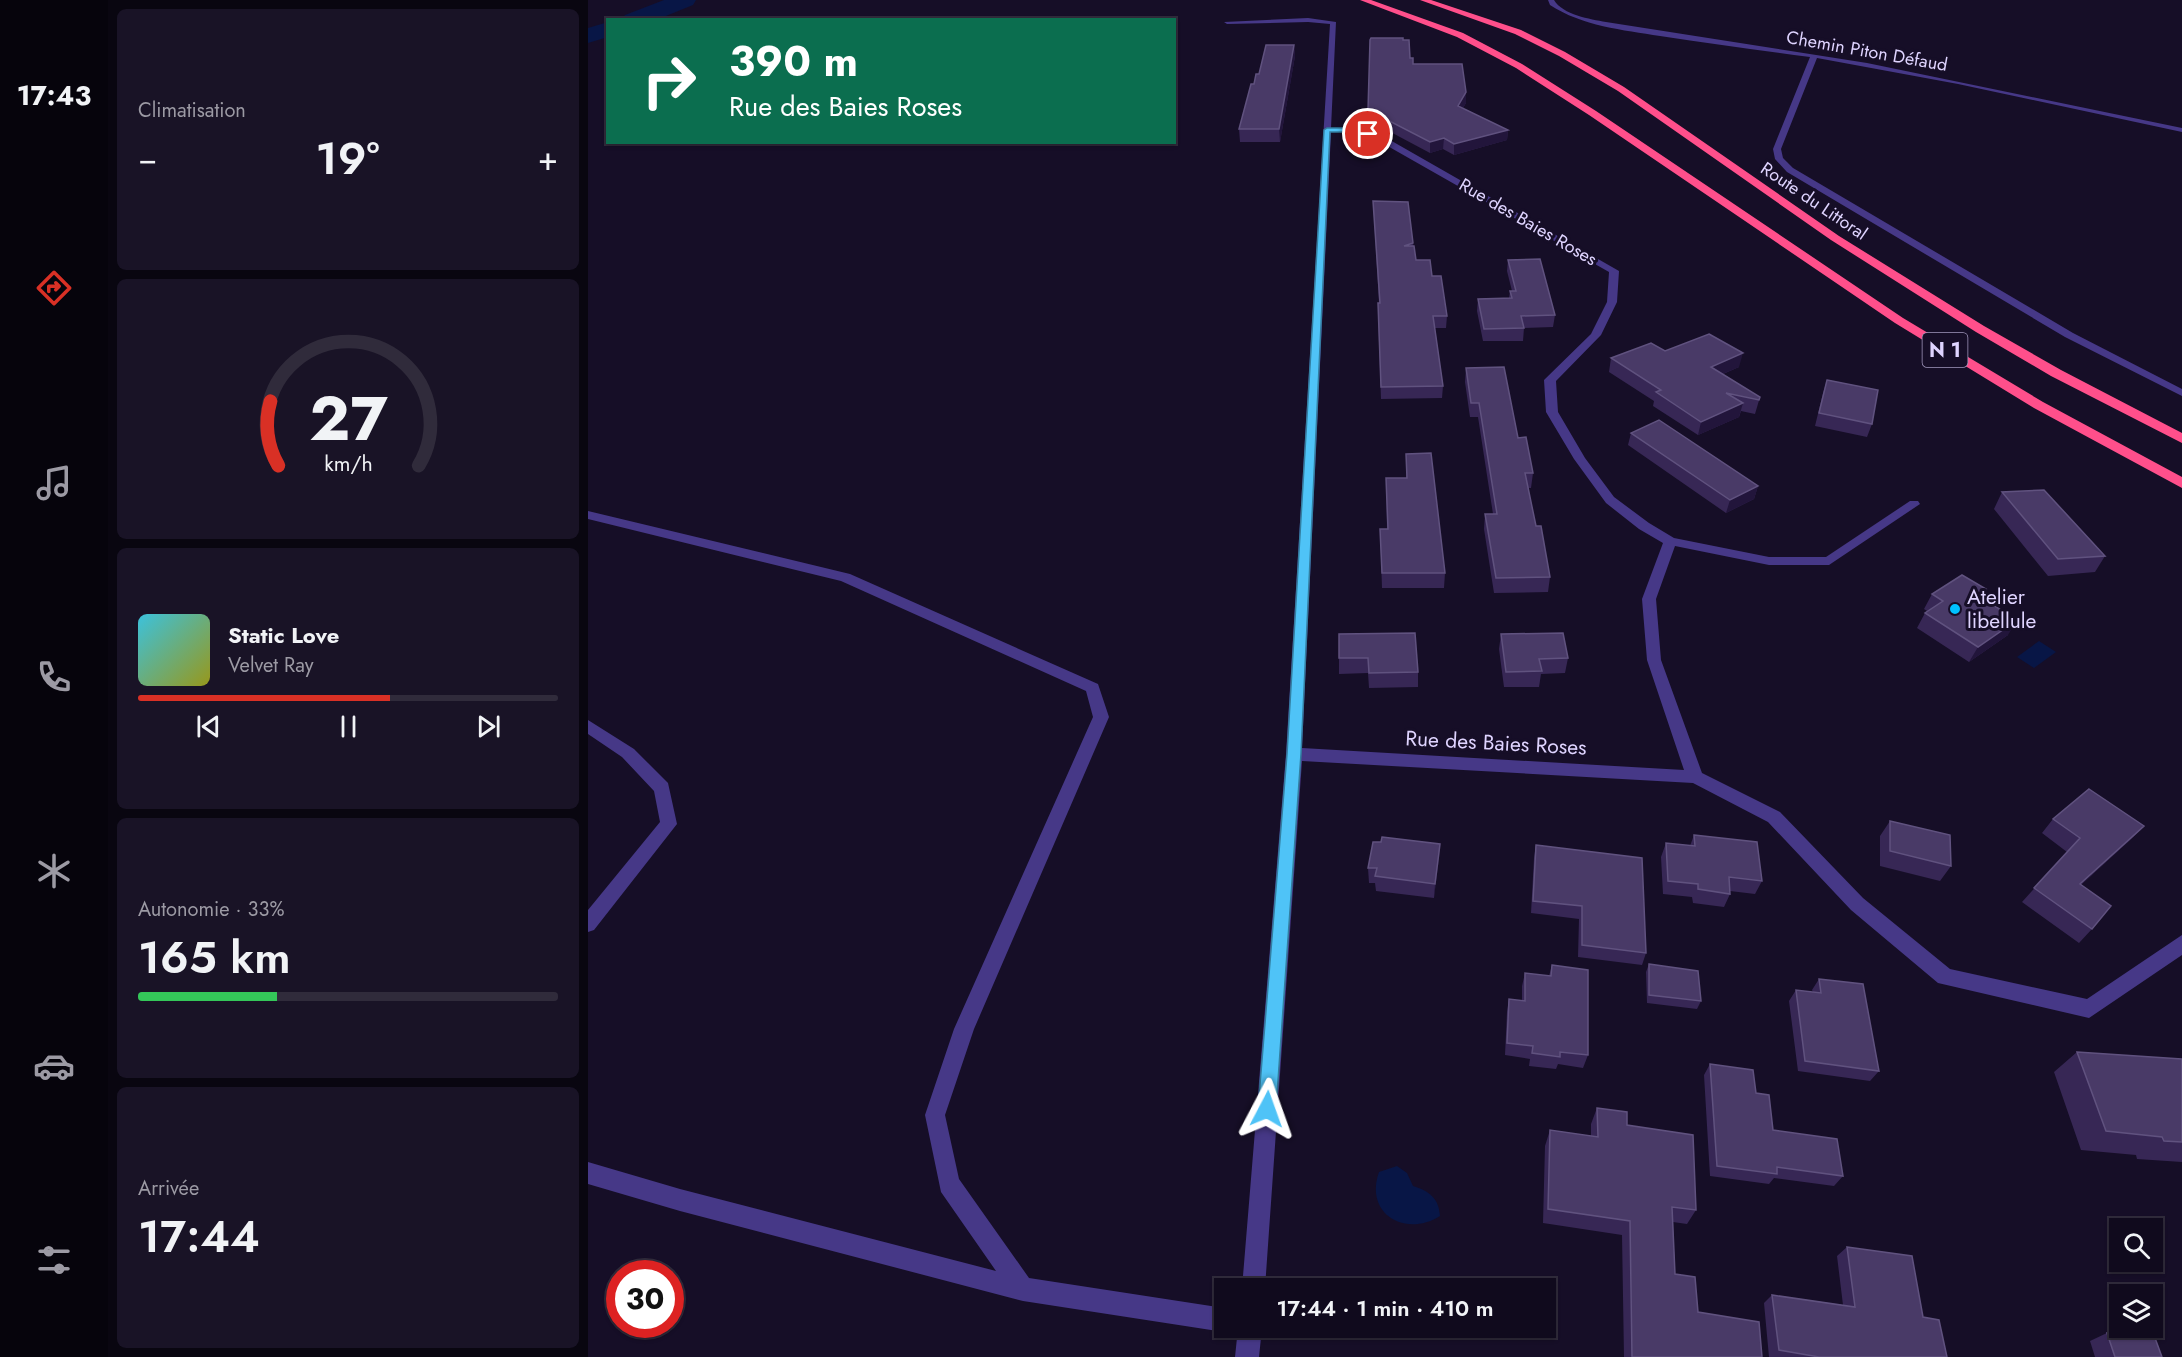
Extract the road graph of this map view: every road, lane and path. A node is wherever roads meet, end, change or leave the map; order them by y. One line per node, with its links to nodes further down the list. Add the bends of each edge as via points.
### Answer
1 (1364, 0): 10 (highway, N 1, via 1460,35 1519,66 1953,355)
2 (1424, 0): 9 (highway, Route du Littoral / N 1, via 1518,32 1562,54 1621,89 1835,238 1942,306 2056,373)
3 (1551, 0): 5 (street, Chemin Piton Défaud, via 1559,9 1597,22)
4 (1227, 22): 6 (street, via 1333,22)
5 (1814, 56): 7 (street, Chemin Piton Défaud, via 2029,96); 8 (street, via 1777,149 1779,159 1790,170 2069,335)
6 (1327, 130): 13 (street, Rue des Baies Roses, via 1355,130 1380,138 1614,271 1612,302 1596,335 1550,380 1552,412 1610,500); 15 (street)
7 (2182, 130)
8 (2182, 393)
9 (2182, 439)
10 (2182, 483)
11 (1914, 504): 13 (street, Rue des Baies Roses, via 1828,561 1769,561)
12 (588, 515): 21 (street, via 844,577 1093,688 1101,717 964,1029 935,1115 949,1184)
13 (1670, 541): 16 (street, via 1648,599 1654,660)
14 (588, 726): 17 (street, via 628,753 662,788 669,824)
15 (1294, 754): 16 (street, Rue des Baies Roses); 20 (street)
16 (1695, 777): 18 (street, Rue des Baies Roses, via 1774,817 1857,904 1945,977 2089,1009)
17 (588, 924)
18 (2182, 943)
19 (588, 1173): 21 (street)
20 (1254, 1278)
21 (1023, 1289): 22 (street)
22 (1214, 1318)
23 (1249, 1338): 24 (street)
24 (1247, 1357)

